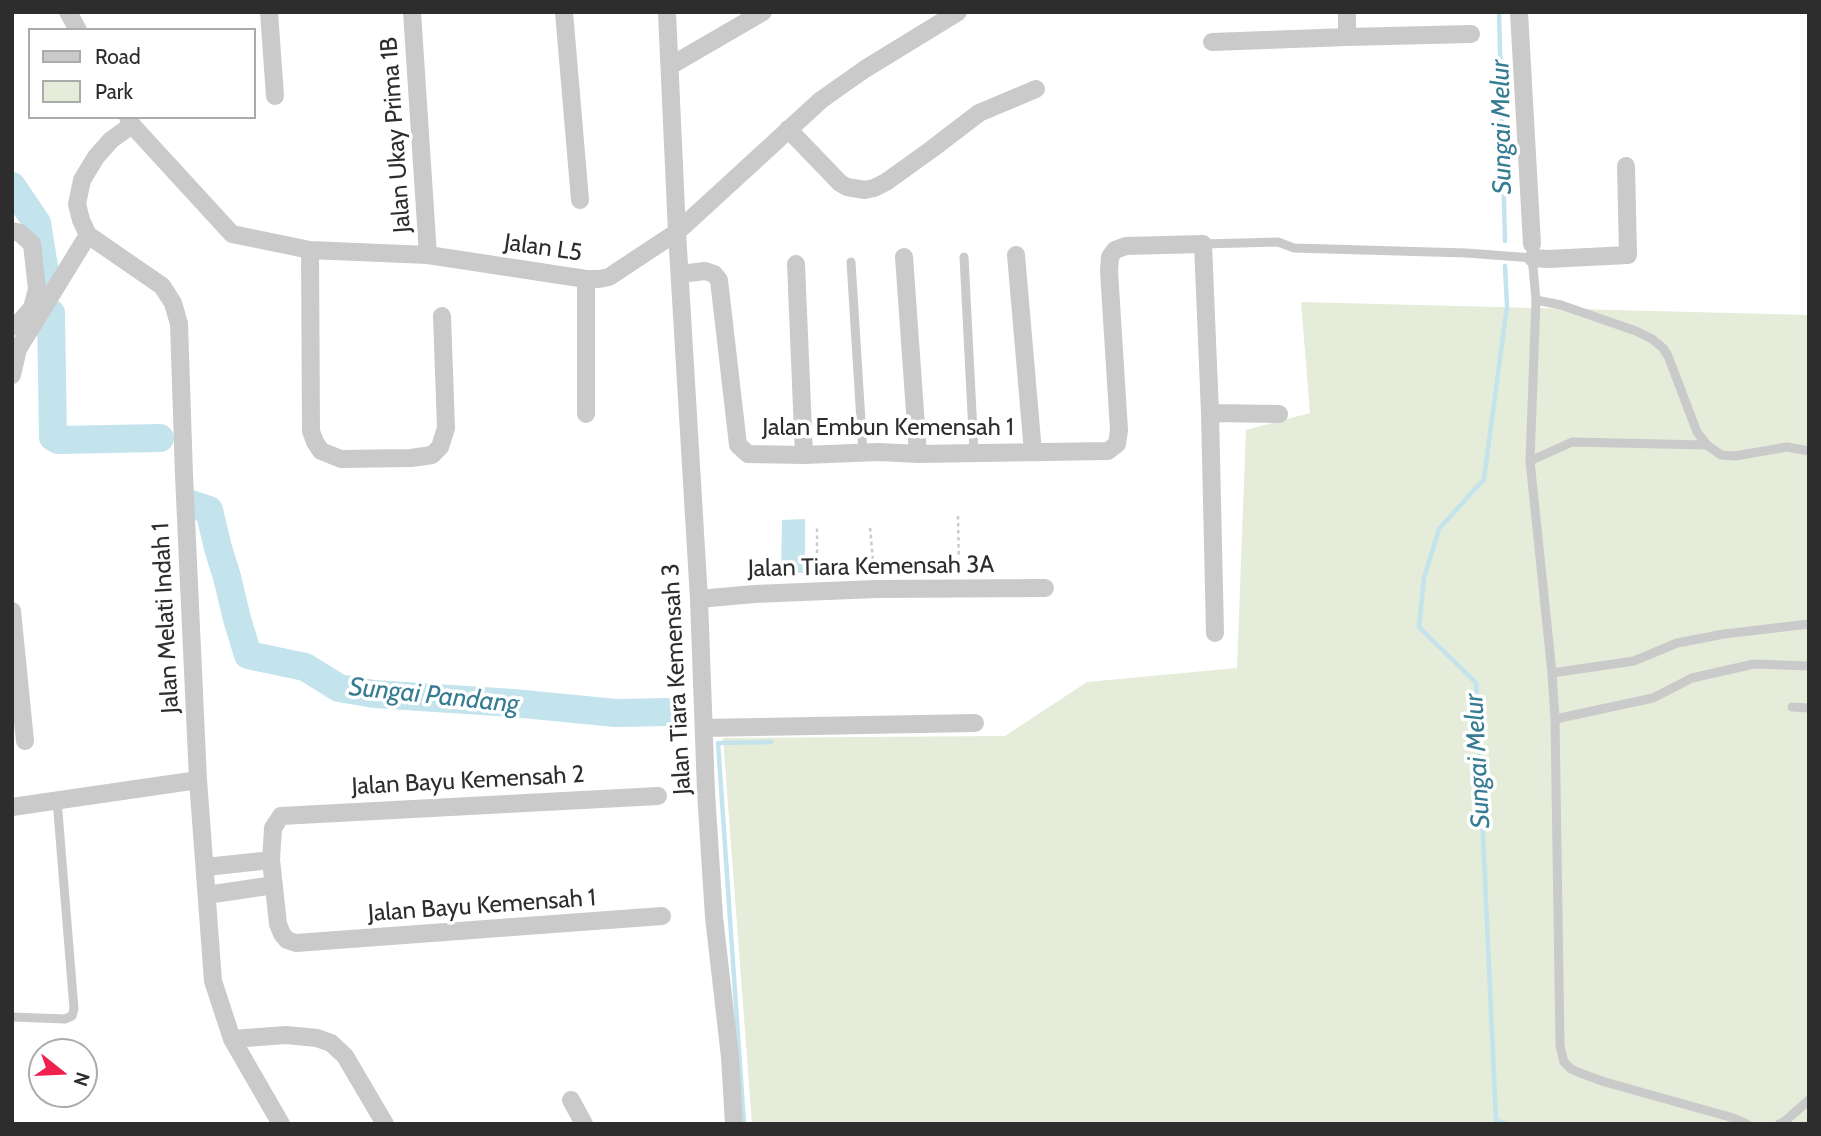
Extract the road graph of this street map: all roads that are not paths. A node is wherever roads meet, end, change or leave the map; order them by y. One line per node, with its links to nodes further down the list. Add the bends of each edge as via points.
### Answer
1 (68, 12): 10 (street)
2 (269, 12): 16 (street)
3 (412, 12): 27 (street, Jalan Ukay Prima 1B)
4 (564, 12): 20 (street)
5 (667, 12): 14 (street, Jalan Tiara Kemensah 3)
6 (763, 12): 14 (street)
7 (958, 12): 18 (street, Jalan L5, via 854,77)
8 (1346, 12): 12 (street)
9 (1519, 12): 26 (street)
10 (77, 28)
11 (1471, 34): 12 (street)
12 (1347, 37): 13 (street)
13 (1212, 42)
14 (670, 66): 22 (street, Jalan Tiara Kemensah 3)
15 (1036, 89): 18 (street, via 979,113 874,188 840,183)
16 (275, 96)
17 (130, 121): 23 (street, via 82,180 77,204); 25 (street, Jalan L5, via 232,234)
18 (788, 129): 22 (street, Jalan L5)
19 (1626, 166): 26 (street, via 1628,255 1548,259)
20 (580, 200)
21 (12, 231): 37 (street, via 32,244 37,289 32,308)
22 (677, 232): 33 (street, Jalan Tiara Kemensah 3); 34 (street, Jalan L5, via 609,277)
23 (88, 235): 38 (street, via 18,349); 63 (street, Jalan Melati Indah 1, via 162,286 179,324)
24 (1203, 244): 26 (lane); 39 (street); 45 (street, Jalan Embun Kemensah 1, via 1115,250 1109,271 1116,444 1108,451)
25 (310, 250): 27 (street, Jalan L5); 36 (street, via 311,431 321,451 341,458 411,458 432,455 440,447 446,428)
26 (1532, 251): 35 (lane)
27 (428, 255): 34 (street, Jalan L5)
28 (1016, 256): 45 (street)
29 (904, 257): 47 (street)
30 (964, 257): 44 (lane)
31 (851, 262): 46 (lane)
32 (796, 264): 48 (street)
33 (680, 274): 48 (street, Jalan Embun Kemensah 1, via 705,271 719,280 738,446 748,454); 51 (street, Jalan Tiara Kemensah 3)
34 (586, 279): 40 (street)
35 (1536, 300): 42 (lane, via 1584,313 1652,339 1663,348 1697,432); 49 (lane)
36 (442, 316)
37 (12, 327)
38 (12, 375)
39 (1210, 413): 41 (street); 54 (street)
40 (586, 414)
41 (1279, 414)
42 (1707, 445): 43 (lane, via 1735,456 1787,447); 49 (lane, via 1572,442)
43 (1809, 451)
44 (974, 452): 45 (street, Jalan Embun Kemensah 1); 47 (street, Jalan Embun Kemensah 1)
45 (1033, 452)
46 (863, 453): 47 (street, Jalan Embun Kemensah 1); 48 (street, Jalan Embun Kemensah 1)
47 (918, 454)
48 (804, 455)
49 (1530, 461): 56 (lane)
50 (1045, 588): 51 (street, Jalan Tiara Kemensah 3A, via 876,589)
51 (699, 599): 61 (street, Jalan Tiara Kemensah 3)
52 (12, 611): 62 (street)
53 (1809, 624): 56 (lane, via 1724,634 1677,643 1634,661)
54 (1215, 633)
55 (1809, 666): 59 (lane, via 1754,664 1692,678 1653,698)
56 (1552, 673): 59 (lane)
57 (1792, 707): 58 (lane)
58 (1809, 708)
59 (1555, 719): 80 (lane, via 1560,1046 1564,1062 1605,1082)
60 (975, 723): 61 (street)
61 (704, 728): 79 (street, Jalan Tiara Kemensah 3, via 714,917)
62 (25, 741)
63 (198, 780): 65 (street); 68 (street, Jalan Melati Indah 1)
64 (658, 796): 67 (street, Jalan Bayu Kemensah 2, via 281,816 273,828)
65 (57, 800): 66 (street); 72 (lane, via 74,1009 65,1019)
66 (12, 807)
67 (271, 860): 68 (street); 69 (street)
68 (206, 867): 70 (street, Jalan Melati Indah 1)
69 (274, 885): 70 (street); 71 (street, Jalan Bayu Kemensah 1, via 282,934 287,940 306,944)
70 (207, 895): 73 (street, Jalan Melati Indah 1, via 213,981)
71 (662, 916)
72 (12, 1017)
73 (232, 1039): 76 (street, Jalan Melati Indah 1); 77 (street, via 286,1035 331,1042 345,1056)
74 (571, 1100): 78 (street)
75 (1809, 1100): 81 (lane)
76 (281, 1124)
77 (385, 1124)
78 (584, 1124)
79 (734, 1124)
80 (1747, 1124)
81 (1779, 1124)

